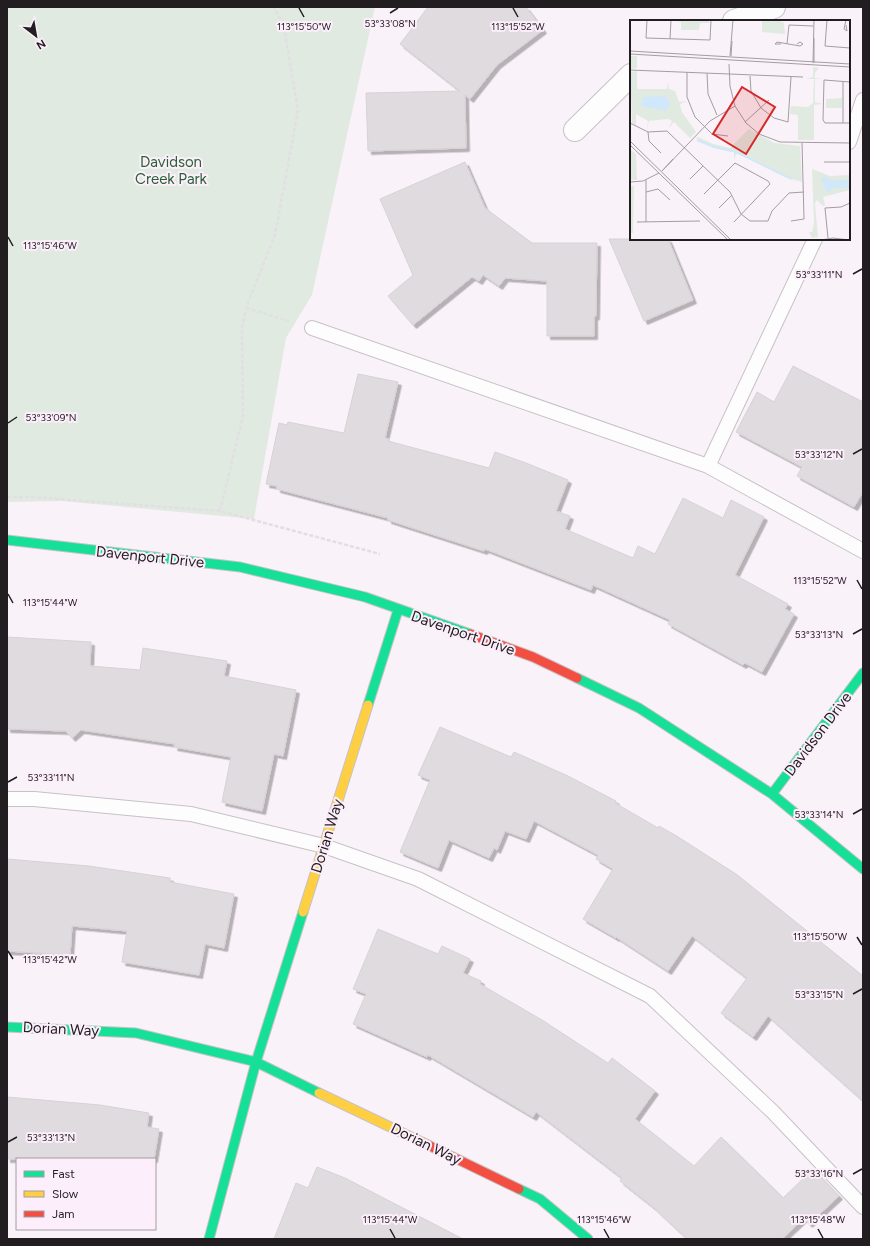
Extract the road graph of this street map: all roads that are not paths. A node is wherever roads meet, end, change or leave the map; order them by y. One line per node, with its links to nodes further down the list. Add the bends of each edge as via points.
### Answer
1 (774, 7): 2 (street)
2 (737, 20)
3 (630, 76): 5 (street)
4 (863, 100): 6 (lane)
5 (575, 130)
6 (850, 139)
7 (815, 240): 9 (lane)
8 (312, 328): 9 (lane)
9 (708, 466): 11 (lane)
10 (7, 540): 12 (street, Davenport Drive, via 240,567 329,587)
11 (863, 552)
12 (398, 610): 14 (street, Davenport Drive, via 533,658 639,708); 16 (street, Dorian Way)
13 (863, 673): 14 (street, Davidson Drive)
14 (772, 794): 17 (street, Davenport Drive)
15 (7, 799): 16 (lane, via 34,798 191,814)
16 (324, 846): 19 (street, Dorian Way); 20 (lane, via 418,879 650,996 773,1112)
17 (863, 869)
18 (7, 1027): 19 (street, Dorian Way, via 136,1033)
19 (256, 1062): 21 (street, Dorian Way); 22 (street, Dorian Way, via 540,1199)
20 (863, 1208)
21 (209, 1239)
22 (588, 1239)

